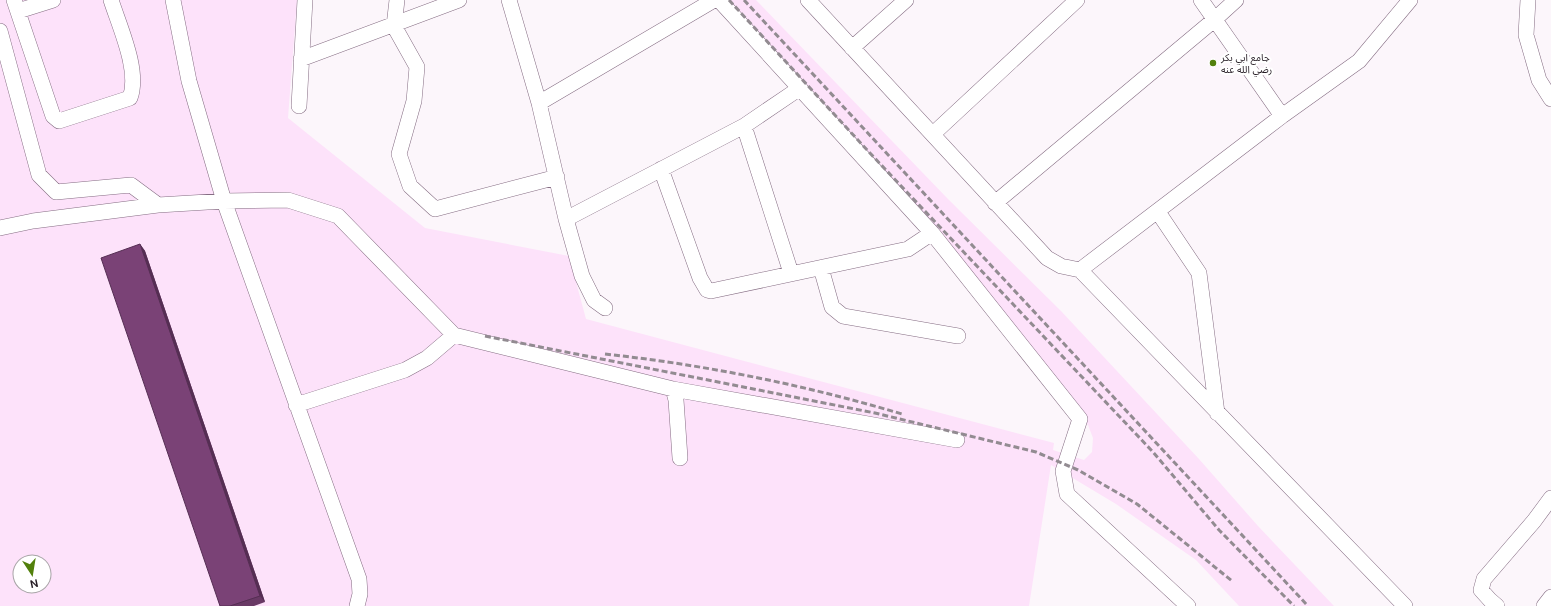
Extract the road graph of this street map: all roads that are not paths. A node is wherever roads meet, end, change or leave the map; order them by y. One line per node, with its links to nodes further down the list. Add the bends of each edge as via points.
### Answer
1 (53, 0): 17 (street)
2 (111, 0): 17 (street, via 133,70 134,88 130,98 59,121 53,116)
3 (173, 0): 32 (street, via 189,81)
4 (305, 0): 22 (street)
5 (397, 0): 19 (street)
6 (459, 0): 19 (street)
7 (508, 0): 25 (street)
8 (714, 0): 25 (street)
9 (719, 0): 23 (street)
10 (808, 0): 21 (street)
11 (906, 0): 21 (street)
12 (1077, 0): 29 (street)
13 (1201, 0): 18 (street)
14 (1236, 0): 18 (street)
15 (1410, 0): 27 (street, via 1359,61)
16 (1528, 0): 24 (street, via 1526,35 1539,80)
17 (16, 6)
18 (1214, 20): 27 (street); 33 (street)
19 (394, 26): 22 (street); 31 (street, via 417,67 414,101 399,154 410,186 435,209)
20 (0, 31): 34 (street, via 39,175 56,192 131,186)
21 (852, 48): 29 (street)
22 (301, 59): 26 (street)
23 (800, 88): 28 (street); 38 (street)
24 (1551, 99)
25 (539, 103): 31 (street)
26 (299, 106)
27 (1282, 116): 35 (street)
28 (744, 126): 30 (street); 41 (street)
29 (933, 134): 33 (street)
30 (661, 169): 36 (street); 41 (street, via 704,288 711,291)
31 (557, 177): 36 (street)
32 (224, 201): 34 (street); 43 (street, via 288,200 338,216); 46 (street)
33 (995, 203): 40 (street, via 1047,258 1061,266)
34 (158, 205): 37 (street, via 33,221)
35 (1158, 212): 40 (street); 47 (street, via 1199,273)
36 (566, 219): 42 (street, via 582,276 594,300)
37 (0, 228)
38 (932, 233): 39 (street, via 908,249); 53 (street, via 1080,419 1063,471 1068,494)
39 (821, 268): 41 (street); 44 (street, via 832,307 843,316)
40 (1080, 270): 47 (street)
41 (791, 273)
42 (605, 308)
43 (454, 335): 45 (street); 46 (street, via 427,358 405,370)
44 (958, 336)
45 (673, 389): 48 (street); 49 (street)
46 (296, 405): 52 (street, via 358,579 360,594)
47 (1217, 413): 54 (street)
48 (957, 440)
49 (680, 458)
50 (1551, 498): 55 (street, via 1484,579 1481,590)
51 (1551, 597): 56 (street)
52 (357, 606)
53 (1188, 606)
54 (1405, 606)
55 (1497, 606)
56 (1544, 606)

